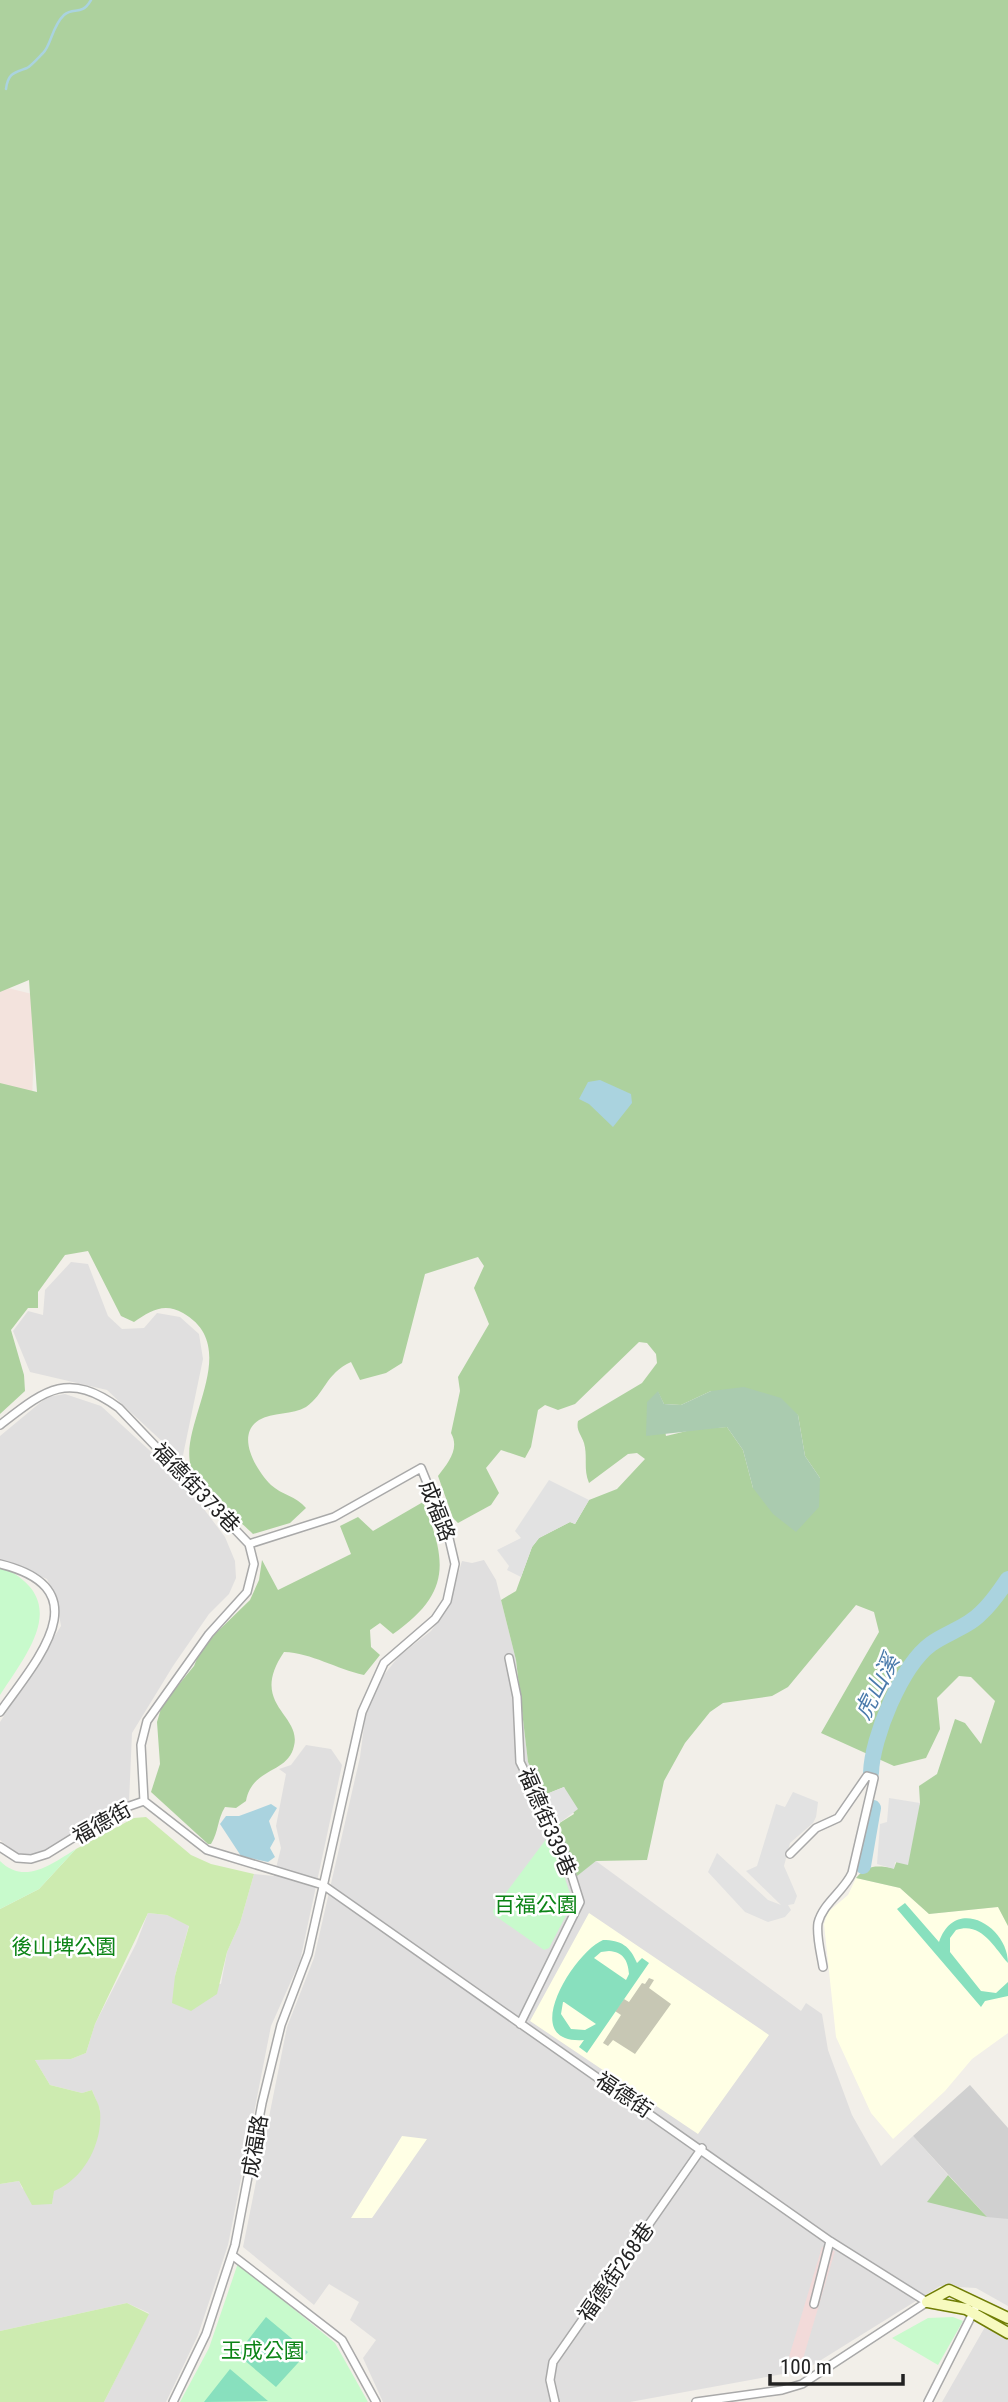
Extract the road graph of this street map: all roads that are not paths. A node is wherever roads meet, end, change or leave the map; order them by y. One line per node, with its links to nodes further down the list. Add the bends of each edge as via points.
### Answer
1 (0, 1425): 2 (street, 福德街373巷, via 52,1389 69,1388 106,1398)
2 (250, 1544): 6 (street, 福德街373巷, via 254,1564 247,1592 209,1634 147,1721 141,1745); 9 (street, 成福路, via 334,1517 421,1468 455,1564 447,1601 435,1619 384,1663 371,1686)
3 (0, 1564): 5 (street, via 44,1583 56,1611 53,1633)
4 (509, 1658): 11 (street, 福德街339巷, via 517,1697 520,1762 564,1852 580,1902)
5 (0, 1712)
6 (144, 1801): 7 (street, 福德街, via 118,1810 47,1854 17,1858); 9 (street, 福德街, via 207,1850)
7 (0, 1847)
8 (790, 1854): 10 (street, via 816,1828 838,1818 867,1776 874,1777 852,1873 818,1924)
9 (323, 1885): 11 (street, 福德街); 14 (street, 成福路, via 304,1967 281,2025)
10 (823, 1967)
11 (520, 2024): 12 (street, 福德街)
12 (702, 2148): 13 (street, 福德街); 22 (street, 福德街268巷, via 552,2362)
13 (830, 2241): 15 (street, 福德街); 16 (street)
14 (232, 2255): 20 (street, 成福路, via 206,2334); 21 (street, via 342,2340)
15 (927, 2302): 17 (street, via 949,2290); 23 (street, via 802,2384)
16 (814, 2304)
17 (975, 2308): 18 (street); 19 (street); 24 (street)
18 (1008, 2318)
19 (1008, 2333)
20 (173, 2402)
21 (376, 2402)
22 (555, 2402)
23 (696, 2402)
24 (928, 2402)

